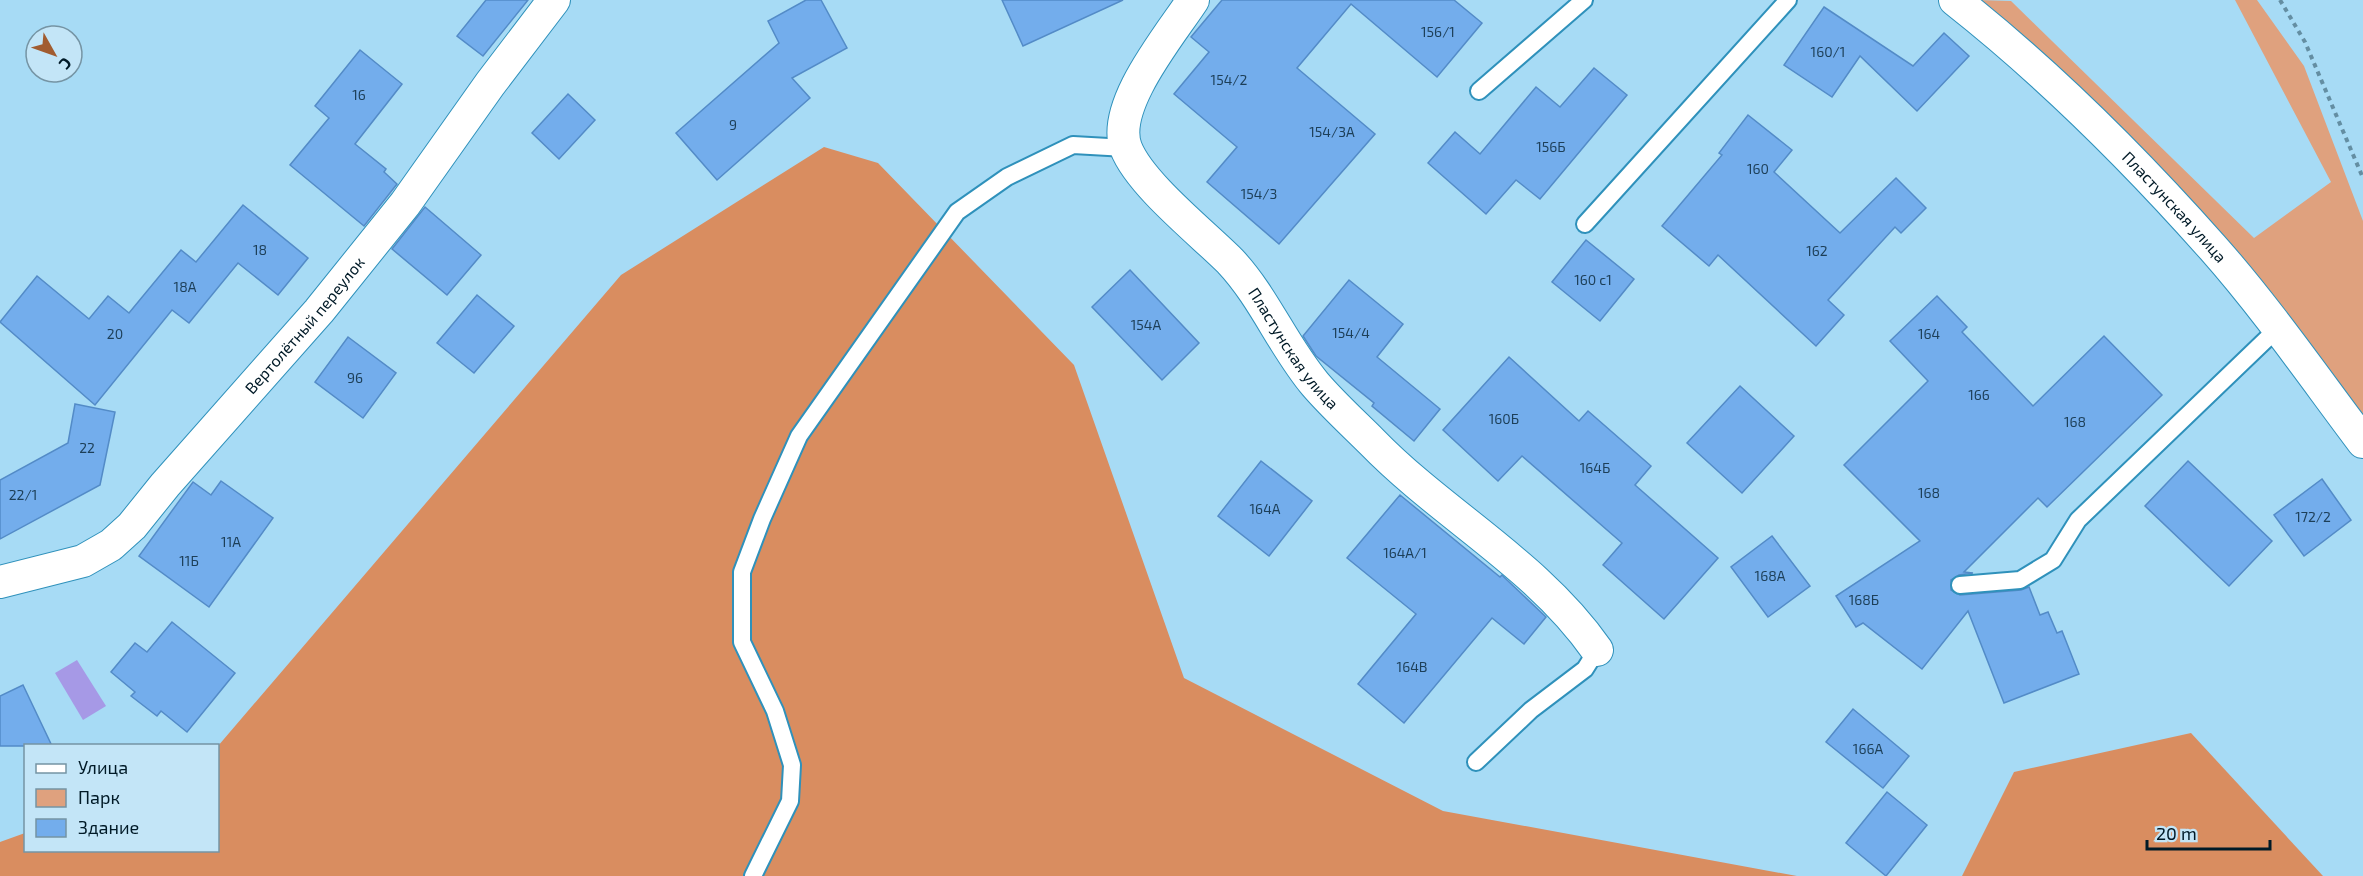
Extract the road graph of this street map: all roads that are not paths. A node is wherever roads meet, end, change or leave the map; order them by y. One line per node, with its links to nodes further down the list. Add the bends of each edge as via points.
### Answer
1 (554, 0): 11 (street, Вертолётный переулок, via 405,204 319,311 132,526 111,545 83,561)
2 (1193, 0): 7 (street, via 1139,81 1124,122)
3 (1584, 0): 6 (lane)
4 (1788, 0): 8 (lane)
5 (1955, 0): 9 (street, Пластунская улица, via 1997,33 2108,135 2214,250)
6 (1479, 91)
7 (1126, 148): 13 (street, Пластунская улица, via 1156,190 1232,263 1314,383 1375,445 1531,577 1577,621); 15 (lane, via 1073,146 1007,177 957,212 799,436 742,572 742,642 775,711 792,765 790,801)
8 (1585, 224)
9 (2277, 329): 10 (street, Пластунская улица); 12 (lane, via 2078,520 2053,560 2020,580)
10 (2363, 442)
11 (0, 582)
12 (1960, 585)
13 (1597, 650): 14 (lane, via 1586,669 1532,710)
14 (1476, 762)
15 (753, 876)

